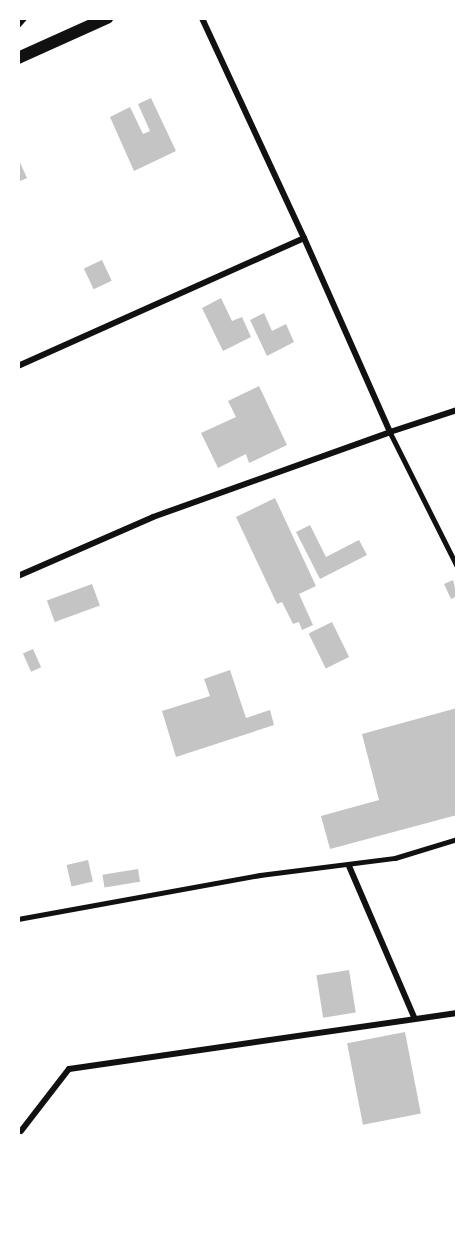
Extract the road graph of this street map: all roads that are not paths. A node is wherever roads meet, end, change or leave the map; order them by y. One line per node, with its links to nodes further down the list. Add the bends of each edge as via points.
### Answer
1 (24, 18): 4 (lane)
2 (107, 18): 5 (main road)
3 (202, 18): 6 (street)
4 (18, 25)
5 (18, 58)
6 (304, 238): 7 (street); 9 (street)
7 (18, 366)
8 (457, 410): 9 (street)
9 (390, 432): 10 (lane); 11 (street, via 153,517)
10 (457, 566)
11 (18, 576)
12 (457, 840): 13 (lane, via 396,858)
13 (349, 866): 14 (lane, via 260,875); 16 (street)
14 (18, 919)
15 (457, 1012): 16 (street)
16 (414, 1017): 17 (street, via 69,1069)
17 (21, 1131)

